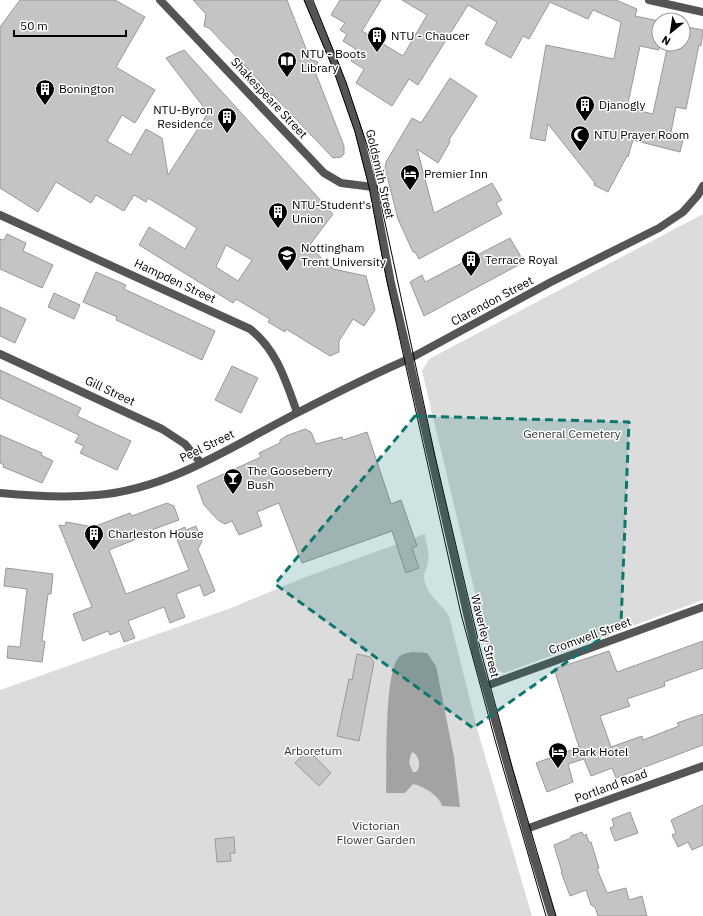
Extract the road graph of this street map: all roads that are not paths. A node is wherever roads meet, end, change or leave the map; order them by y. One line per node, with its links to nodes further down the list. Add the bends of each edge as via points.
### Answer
1 (160, 0): 6 (street, Shakespeare Street, via 324,173 341,183)
2 (308, 0): 6 (street, Goldsmith Street, via 358,129)
3 (649, 0): 4 (street)
4 (703, 12)
5 (703, 186): 9 (street, Clarendon Street, via 683,212 659,228 551,282)
6 (373, 187): 9 (street, Goldsmith Street, via 391,283)
7 (0, 216): 10 (street, Hampden Street, via 250,329 271,351)
8 (0, 354): 11 (street, Gill Street, via 162,429 185,444)
9 (409, 359): 10 (street, Peel Street); 14 (street, Waverley Street, via 449,540)
10 (297, 412): 11 (street, Peel Street)
11 (201, 463): 12 (street, Peel Street, via 153,483 98,495)
12 (0, 493)
13 (703, 607): 14 (street, Cromwell Street)
14 (486, 686): 16 (street, Waverley Street)
15 (703, 766): 16 (street, Portland Road)
16 (526, 829): 17 (street, Waverley Street)
17 (552, 916)

